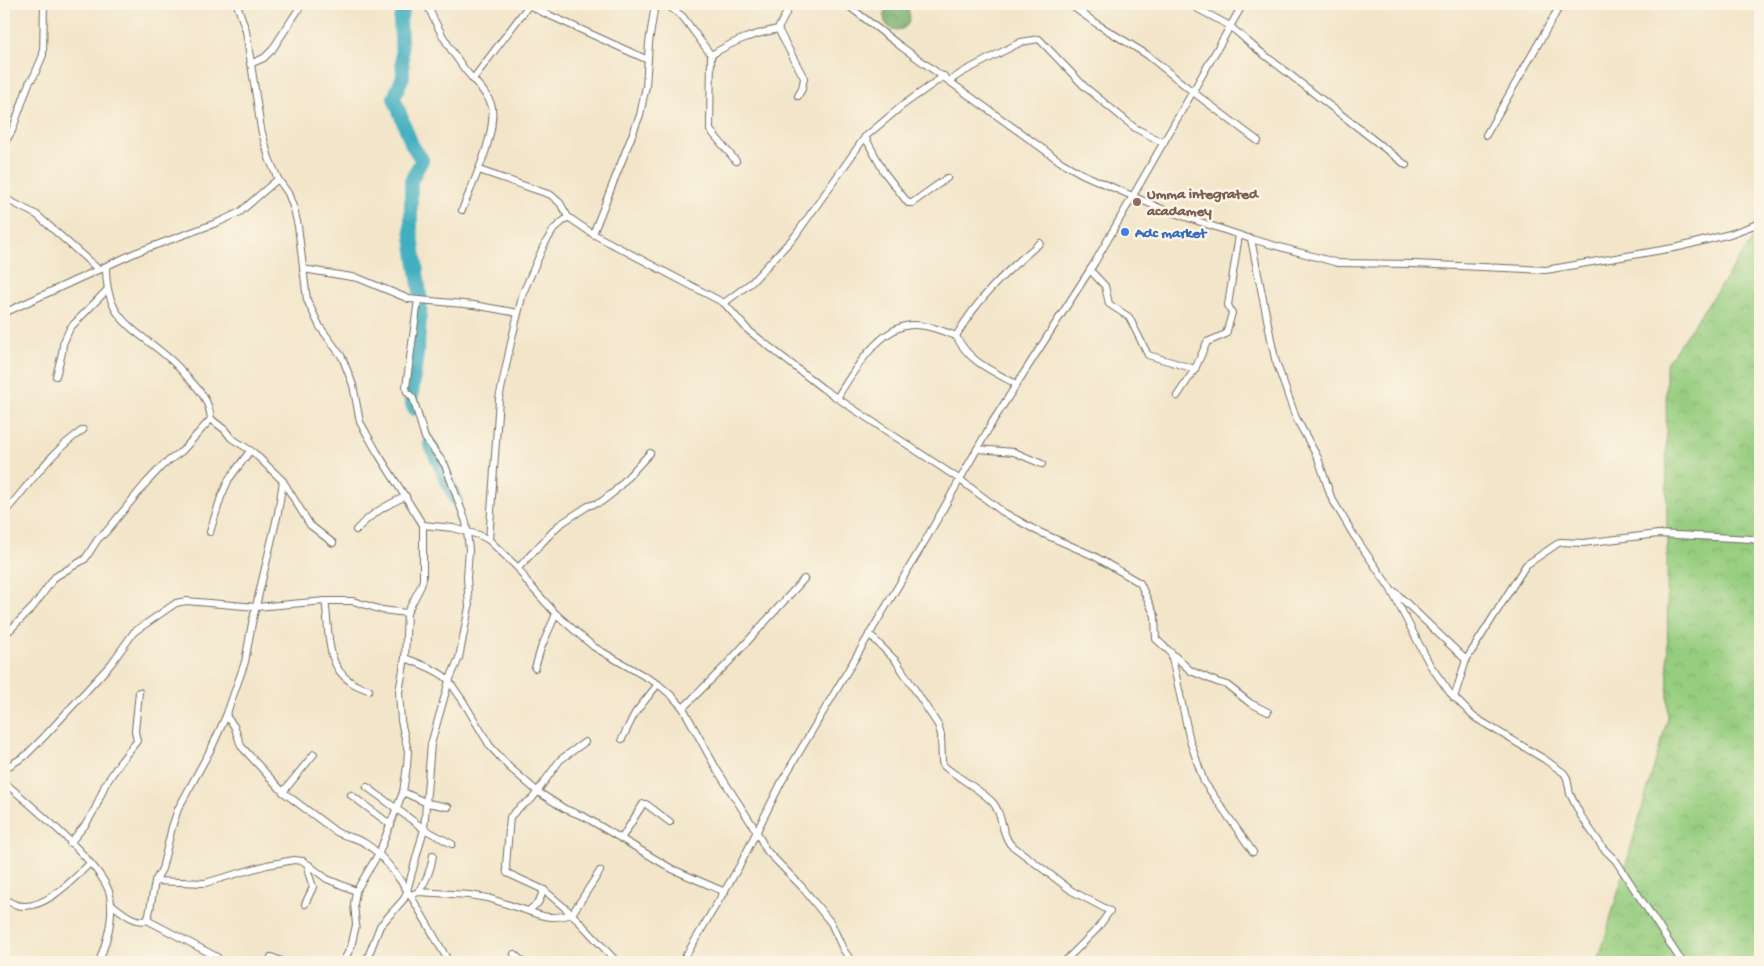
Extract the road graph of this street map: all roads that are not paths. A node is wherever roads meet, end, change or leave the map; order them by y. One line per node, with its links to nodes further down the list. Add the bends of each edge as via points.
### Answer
1 (44, 4): 29 (street, via 44,54)
2 (237, 4): 20 (street, via 246,31)
3 (302, 4): 20 (street, via 272,50)
4 (427, 4): 21 (street, via 438,28)
5 (528, 4): 19 (street); 21 (street)
6 (655, 4): 19 (street)
7 (666, 4): 18 (street, via 683,17)
8 (791, 4): 17 (street)
9 (846, 4): 22 (street)
10 (1069, 4): 23 (street, via 1146,54)
11 (1189, 4): 16 (street)
12 (1243, 4): 16 (street)
13 (1561, 4): 25 (street)
14 (1752, 4): 15 (street)
15 (1760, 6)
16 (1230, 26): 23 (street); 31 (street)
17 (778, 29): 18 (street, via 736,40); 24 (street, via 804,78)
18 (711, 55): 30 (street, via 710,130)
19 (648, 60): 40 (street, via 640,115)
20 (250, 64): 34 (street, via 261,129)
21 (473, 79): 32 (street, via 492,108 488,142)
22 (946, 79): 26 (street, via 903,105); 28 (street, via 1021,42 1039,40 1084,86 1135,128); 35 (street, via 1061,162)
23 (1193, 92): 27 (street); 28 (street)
24 (798, 96)
25 (1486, 135)
26 (865, 137): 33 (street, via 884,172 908,204); 49 (street, via 795,236 752,282)
27 (1258, 141)
28 (1164, 143): 35 (street)
29 (4, 144)
30 (736, 161)
31 (1406, 165)
32 (479, 170): 37 (street); 38 (street, via 551,195)
33 (947, 178)
34 (278, 179): 44 (street, via 240,212); 45 (street, via 294,209)
35 (1132, 197): 41 (street); 46 (street)
36 (4, 198): 44 (street, via 37,215)
37 (462, 210)
38 (568, 216): 40 (street); 51 (street, via 544,245)
39 (1760, 223): 42 (street, via 1679,247 1546,270 1338,264)
40 (593, 234): 49 (street)
41 (1239, 235): 42 (street); 53 (street, via 1228,305 1232,313 1226,334 1207,342)
42 (1251, 239): 77 (street, via 1274,359 1296,418 1318,458 1331,497)
43 (1040, 243): 52 (street, via 1005,272 978,303)
44 (102, 268): 47 (street); 50 (street)
45 (303, 269): 48 (street, via 358,278); 66 (street, via 307,300 320,327 342,357 353,385 360,422)
46 (1090, 270): 53 (street, via 1105,286 1109,304 1129,317 1148,355); 55 (street)
47 (107, 290): 54 (street, via 70,328); 58 (street, via 114,307 130,327 170,359 203,393)
48 (418, 300): 51 (street); 71 (street, via 407,392 413,398 425,438 445,465)
49 (724, 303): 57 (street, via 748,330)
50 (4, 313)
51 (518, 313): 72 (street, via 499,399)
52 (956, 336): 55 (street, via 970,357); 57 (street, via 924,326 902,327 871,350)
53 (1195, 369): 56 (street)
54 (56, 376)
55 (1016, 384): 61 (street)
56 (1176, 396)
57 (837, 398): 64 (street)
58 (211, 419): 60 (street); 83 (street, via 182,451 163,464 98,539 85,559 55,577 33,607)
59 (83, 430): 67 (street, via 50,457)
60 (250, 450): 65 (street); 70 (street, via 229,479)
61 (977, 450): 63 (street, via 1014,452); 64 (street)
62 (650, 453): 75 (street, via 614,492 559,525)
63 (1042, 464)
64 (960, 479): 82 (street); 84 (street, via 1003,512 1094,556 1140,583 1155,616 1156,639)
65 (283, 481): 74 (street, via 310,525); 79 (street)
66 (406, 496): 68 (street); 69 (street, via 382,507)
67 (4, 513)
68 (423, 525): 71 (street); 80 (street, via 423,579)
69 (356, 530)
70 (210, 532)
71 (467, 532): 72 (street); 88 (street, via 469,607 459,658)
72 (489, 540): 75 (street)
73 (1760, 542): 86 (street, via 1658,534 1583,543 1560,542 1526,565)
74 (333, 543)
75 (518, 568): 81 (street)
76 (804, 579): 93 (street)
77 (1390, 588): 86 (street); 92 (street, via 1430,665)
78 (325, 601): 79 (street); 80 (street, via 353,601); 90 (street, via 329,647 341,673 351,682)
79 (256, 607): 95 (street, via 246,662); 99 (street, via 186,601 167,608 134,632 111,664 44,737 25,756)
80 (407, 613): 85 (street)
81 (556, 614): 87 (street); 89 (street, via 594,648)
82 (869, 634): 112 (street, via 782,780); 146 (street, via 896,661 938,725 944,766 994,803 1004,836 1010,844 1072,891 1110,911)
83 (4, 636)
84 (1171, 652): 94 (street, via 1191,671 1227,684); 116 (street, via 1190,741 1204,782)
85 (405, 658): 88 (street); 103 (street, via 399,692 408,751)
86 (1466, 660): 92 (street)
87 (535, 668)
88 (450, 681): 104 (street, via 490,746); 106 (street, via 431,744)
89 (658, 684): 93 (street); 96 (street, via 636,713)
90 (369, 690)
91 (139, 692): 114 (street, via 137,741 105,785 86,824)
92 (1454, 698): 147 (street, via 1474,717 1564,773 1580,816 1616,861)
93 (683, 708): 112 (street, via 717,770)
94 (1268, 712)
95 (226, 716): 102 (street, via 234,726 241,746); 122 (street, via 178,809)
96 (622, 739)
97 (585, 742): 104 (street, via 560,760)
98 (314, 754): 102 (street)
99 (4, 769)
100 (4, 782): 114 (street)
101 (367, 787): 108 (street)
102 (282, 792): 117 (street, via 334,831 362,841)
103 (403, 792): 106 (street); 108 (street)
104 (538, 792): 113 (street); 123 (street, via 510,817 506,866 510,875)
105 (351, 794): 110 (street)
106 (427, 803): 107 (street); 111 (street)
107 (448, 807)
108 (397, 809): 110 (street); 111 (street)
109 (670, 822): 113 (street, via 643,804)
110 (391, 825): 117 (street)
111 (424, 829): 115 (street); 127 (street)
112 (757, 832): 126 (street); 145 (street, via 766,850 831,923)
113 (621, 839): 126 (street, via 672,869)
114 (70, 842): 119 (street)
115 (452, 844)
116 (1253, 852)
117 (379, 853): 124 (street); 127 (street)
118 (433, 856): 125 (street, via 430,872)
119 (90, 863): 128 (street, via 66,887 34,905 15,905); 129 (street, via 107,885)
120 (309, 865): 122 (street, via 294,860 205,883); 124 (street, via 327,879); 130 (street, via 313,887)
121 (600, 872): 132 (street)
122 (156, 881): 133 (street)
123 (544, 890): 131 (street, via 538,903); 132 (street)
124 (356, 891): 139 (street, via 354,936)
125 (418, 892): 127 (street); 131 (street, via 488,898)
126 (725, 892): 144 (street)
127 (409, 893): 140 (street, via 380,926); 141 (street)
128 (4, 898)
129 (111, 904): 133 (street, via 134,920); 136 (street, via 110,927)
130 (305, 904)
131 (528, 911): 132 (street, via 557,918)
132 (572, 914): 143 (street)
133 (147, 920): 137 (street, via 217,957)
134 (514, 954): 142 (street)
135 (271, 957): 138 (street)
136 (99, 962)
137 (220, 962)
138 (284, 962)
139 (343, 962)
140 (366, 962)
141 (449, 962)
142 (523, 962)
143 (617, 962)
144 (682, 962)
145 (852, 962)
146 (1064, 962)
147 (1683, 962)

